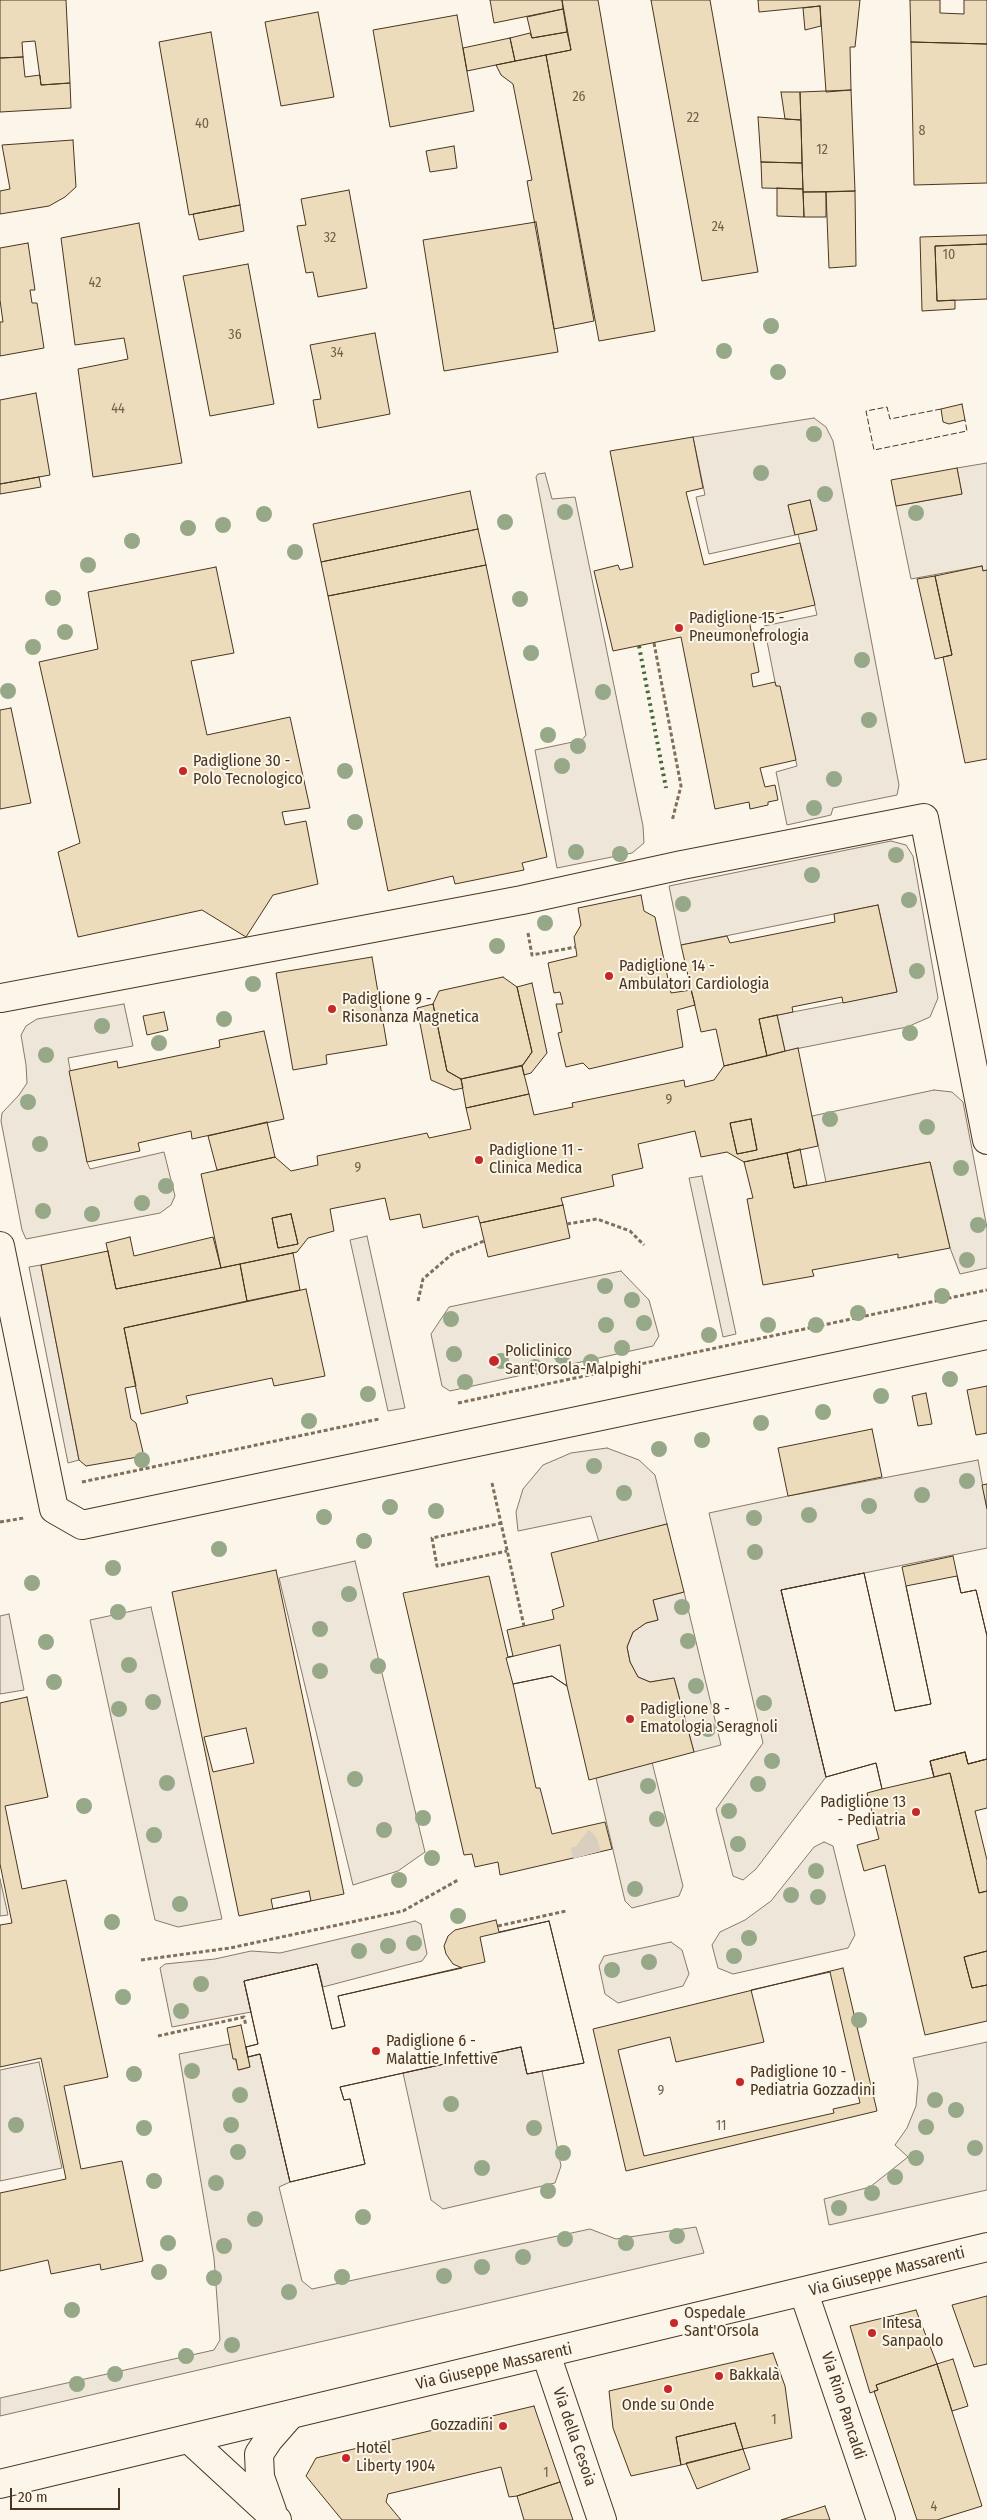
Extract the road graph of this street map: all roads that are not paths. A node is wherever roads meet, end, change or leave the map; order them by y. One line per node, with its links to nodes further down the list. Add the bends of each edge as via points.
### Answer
1 (1, 998): 2 (main road, via 522,900 682,864 924,818)
2 (987, 1140)
3 (0, 1246): 4 (main road, via 54,1509 82,1525)
4 (987, 1335)
5 (987, 2248): 6 (main road, Via Giuseppe Massarenti)
6 (804, 2293): 7 (main road, Via Giuseppe Massarenti); 13 (main road, Via Rino Pancaldi)
7 (546, 2354): 8 (main road, Via Giuseppe Massarenti); 12 (main road, Via della Cesoia)
8 (290, 2415): 9 (main road, Via Giuseppe Massarenti); 11 (main road, via 259,2454 260,2477)
9 (189, 2439): 10 (main road, Via Giuseppe Massarenti); 11 (main road)
10 (0, 2484)
11 (275, 2517)
12 (602, 2520)
13 (881, 2520)

